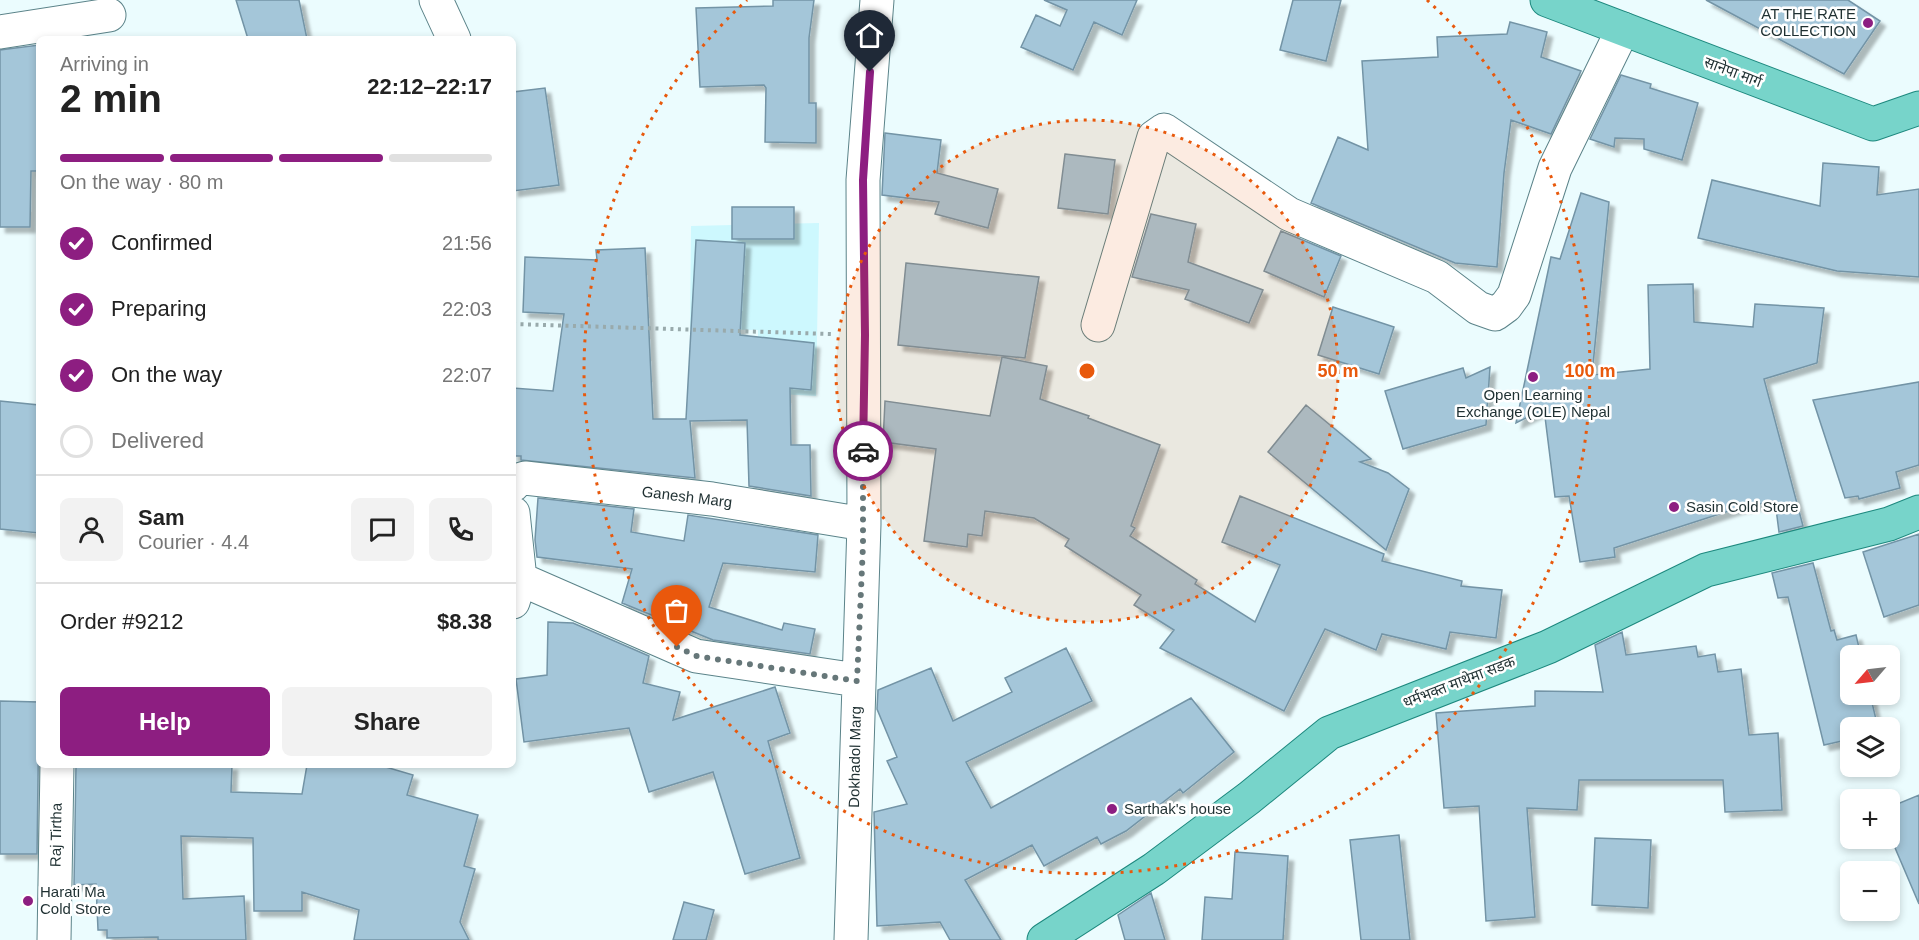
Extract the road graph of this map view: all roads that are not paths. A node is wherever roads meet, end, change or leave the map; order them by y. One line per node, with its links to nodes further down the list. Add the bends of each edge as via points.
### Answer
1 (436, 0): 7 (street)
2 (877, 0): 12 (street, Dokhadol Marg, via 863,180)
3 (1547, 0): 5 (main road, सानेपा मार्ग)
4 (109, 18): 6 (street)
5 (1623, 29): 8 (main road, सानेपा मार्ग, via 1873,124); 9 (street, via 1555,168 1514,295 1495,314 1478,308 1437,277 1289,214 1164,130 1154,137)
6 (0, 32)
7 (453, 36)
8 (1919, 108)
9 (1098, 324)
10 (516, 481): 12 (street, Ganesh Marg, via 525,478 712,499)
11 (1919, 512): 18 (main road, धर्मभक्त माथेमा सडक, via 1889,524 1706,570 1548,647 1329,733 1154,869)
12 (864, 524): 14 (street, Dokhadol Marg)
13 (516, 591): 14 (street, via 696,656)
14 (857, 681): 17 (street, Dokhadol Marg)
15 (57, 768): 16 (street, Raj Tirtha)
16 (54, 940)
17 (851, 940)
18 (1044, 940)

